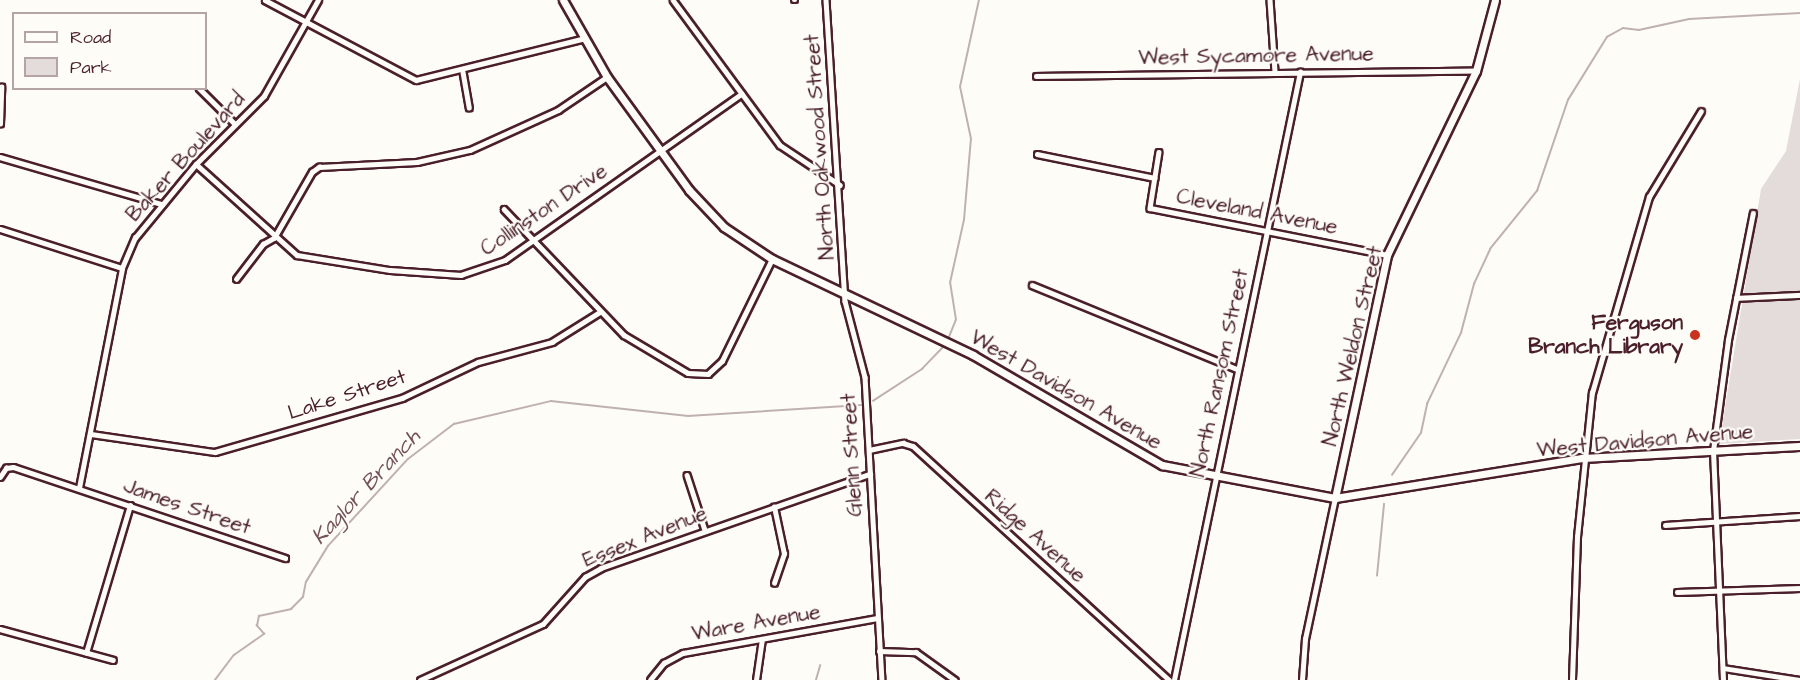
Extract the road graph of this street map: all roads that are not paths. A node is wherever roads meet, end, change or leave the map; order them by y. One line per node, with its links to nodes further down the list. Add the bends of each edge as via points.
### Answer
1 (265, 0): 8 (street)
2 (318, 0): 8 (street, Baker Boulevard)
3 (563, 0): 9 (street, West Davidson Avenue)
4 (673, 0): 18 (street)
5 (826, 0): 29 (street, North Oakwood Street)
6 (1270, 0): 12 (street)
7 (1495, 0): 10 (street, North Weldon Street)
8 (307, 24): 11 (street, via 411,79); 22 (street, Baker Boulevard, via 264,96)
9 (582, 39): 11 (street); 15 (street, West Davidson Avenue)
10 (1476, 70): 13 (street, West Sycamore Avenue); 37 (street, North Weldon Street)
11 (463, 72): 19 (street)
12 (1275, 72): 13 (street, West Sycamore Avenue); 14 (street, West Sycamore Avenue)
13 (1300, 72): 34 (street, North Ransom Street)
14 (1036, 76)
15 (607, 77): 23 (street, West Davidson Avenue); 35 (street, via 558,110 470,150 417,162 320,167 312,172)
16 (1, 87): 21 (street)
17 (201, 90): 22 (street)
18 (741, 94): 23 (street, Collinston Drive); 29 (street, via 780,145)
19 (469, 107)
20 (1701, 111): 51 (street, via 1649,197 1596,378)
21 (0, 124)
22 (235, 124): 27 (street, Baker Boulevard)
23 (660, 152): 36 (street, Collinston Drive); 38 (street, West Davidson Avenue, via 717,221)
24 (1159, 152): 28 (street)
25 (1037, 154): 28 (street)
26 (0, 157): 30 (street)
27 (196, 164): 30 (street, Baker Boulevard); 35 (street, Collinston Drive)
28 (1155, 178): 34 (street, Cleveland Avenue, via 1150,208)
29 (840, 185): 42 (street, North Oakwood Street)
30 (162, 204): 39 (street, Baker Boulevard, via 135,238)
31 (504, 209): 36 (street)
32 (1753, 213): 44 (street)
33 (0, 229): 39 (street)
34 (1267, 231): 37 (street, Cleveland Avenue); 46 (street, North Ransom Street)
35 (274, 238): 36 (street, Collinston Drive, via 312,261 461,275 496,265); 40 (street, via 262,244)
36 (533, 239): 45 (street)
37 (1387, 255): 59 (street, North Weldon Street)
38 (772, 259): 42 (street, West Davidson Avenue); 45 (street, via 722,361 708,375 674,366 624,335)
39 (122, 268): 47 (street, Baker Boulevard)
40 (236, 279)
41 (1032, 285): 46 (street)
42 (845, 292): 49 (street, Glenn Street, via 864,366); 57 (street, West Davidson Avenue, via 973,355 1151,460)
43 (1800, 295): 44 (street)
44 (1736, 298): 50 (street)
45 (600, 312): 47 (street, Lake Street, via 552,342 478,362 402,398 215,452)
46 (1237, 369): 57 (street, North Ransom Street)
47 (91, 434): 58 (street, Baker Boulevard)
48 (1800, 446): 50 (street, West Davidson Avenue)
49 (869, 450): 54 (street, Glenn Street); 83 (street, Ridge Avenue, via 903,443 914,446)
50 (1713, 451): 51 (street, West Davidson Avenue); 63 (street)
51 (1582, 458): 59 (street, West Davidson Avenue); 86 (street)
52 (0, 465): 53 (street, James Street)
53 (9, 467): 56 (street); 58 (street, James Street)
54 (870, 474): 61 (street, Essex Avenue); 71 (street, Glenn Street)
55 (687, 475): 65 (street)
56 (0, 477)
57 (1216, 477): 59 (street, West Davidson Avenue); 84 (street, North Ransom Street)
58 (79, 488): 60 (street, James Street)
59 (1335, 498): 85 (street, North Weldon Street, via 1305,639)
60 (130, 505): 66 (street, James Street); 75 (street)
61 (774, 507): 65 (street, Essex Avenue); 67 (street, via 784,555)
62 (1800, 516): 63 (street)
63 (1717, 521): 64 (street); 70 (street)
64 (1665, 525)
65 (705, 530): 78 (street, Essex Avenue, via 585,577 543,624)
66 (285, 558)
67 (774, 583)
68 (1800, 588): 70 (street)
69 (1677, 592): 70 (street)
70 (1720, 593): 77 (street)
71 (877, 618): 73 (street, Ware Avenue); 74 (street, Glenn Street)
72 (0, 629): 75 (street)
73 (762, 639): 79 (street, Ware Avenue, via 683,653 664,663); 80 (street)
74 (879, 651): 81 (street, Glenn Street); 82 (street, via 916,652)
75 (86, 653): 76 (street)
76 (113, 660)
77 (1723, 668): 87 (street); 88 (street)
78 (420, 680)
79 (650, 680)
80 (756, 680)
81 (882, 680)
82 (955, 680)
83 (1169, 680)
84 (1173, 680)
85 (1302, 680)
86 (1572, 680)
87 (1724, 680)
88 (1800, 680)

